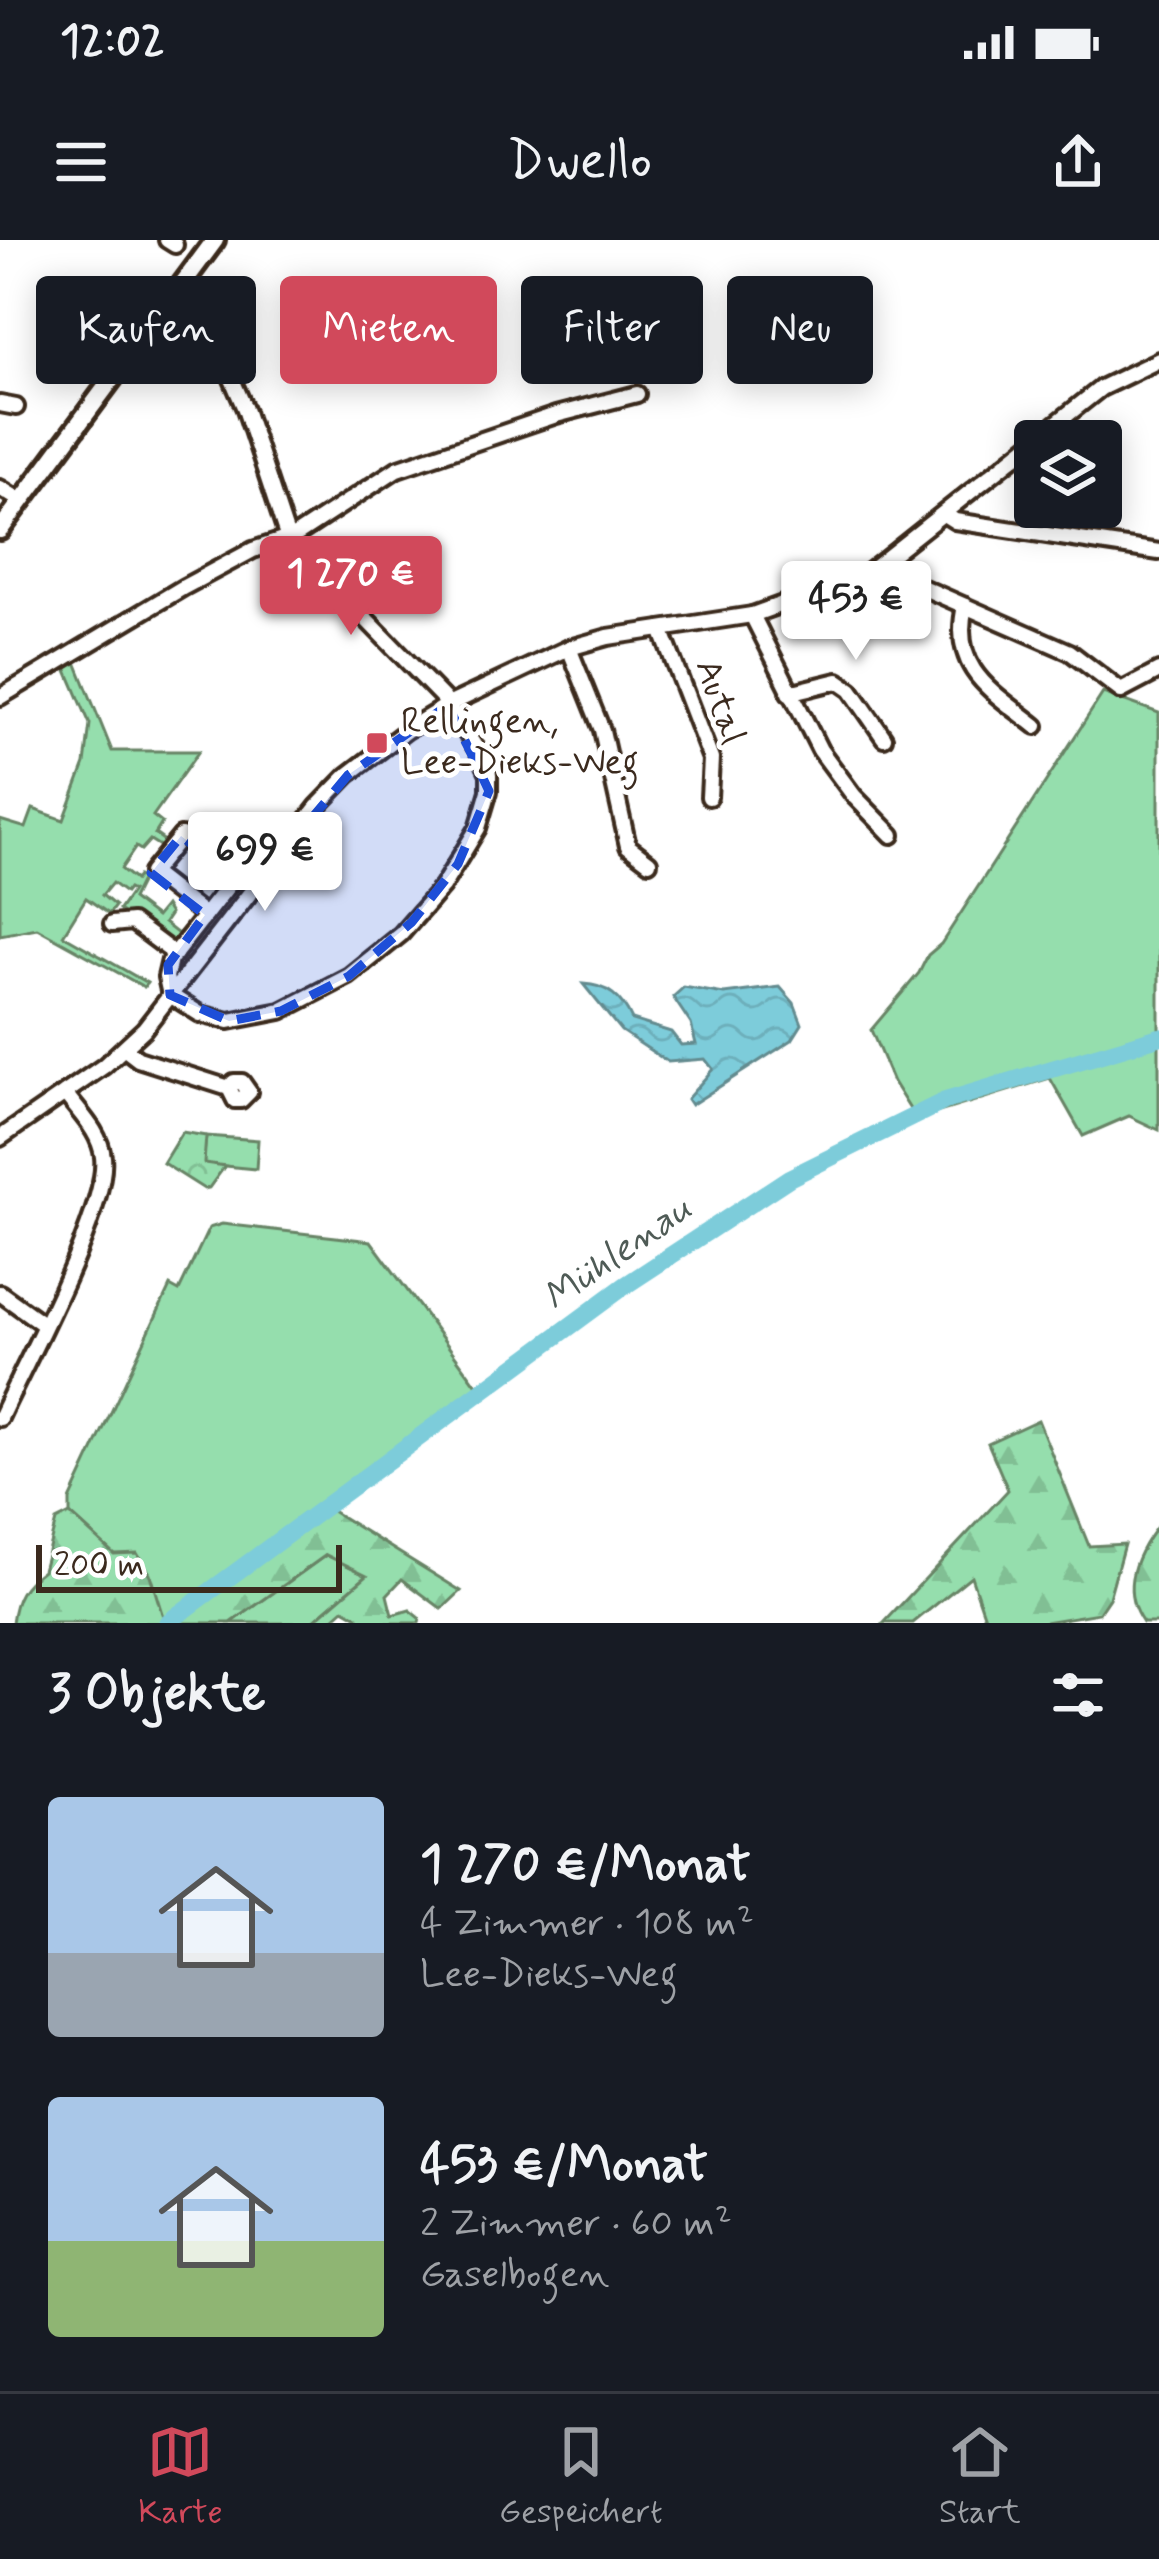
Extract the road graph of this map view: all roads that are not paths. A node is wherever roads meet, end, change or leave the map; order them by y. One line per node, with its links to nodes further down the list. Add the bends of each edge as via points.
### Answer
1 (214, 240): 2 (main road)
2 (188, 276)
3 (1159, 360): 9 (street, via 1101,388)
4 (108, 384): 8 (main road)
5 (234, 384): 11 (street)
6 (637, 394): 11 (street, via 397,469)
7 (0, 488): 8 (street)
8 (22, 501): 10 (main road)
9 (944, 514): 12 (street); 13 (street)
10 (0, 530)
11 (288, 539): 20 (street, via 184,587); 21 (street)
12 (1159, 552)
13 (885, 561): 14 (street, via 908,581); 15 (street)
14 (965, 606): 18 (street, via 1070,652 1121,691); 22 (street, via 959,632 974,674)
15 (752, 615): 16 (street); 19 (street)
16 (662, 629): 17 (street); 24 (street, Autal, via 711,759)
17 (569, 648): 21 (street); 26 (street, via 602,730 628,846)
18 (1159, 671)
19 (789, 693): 23 (street, via 838,680); 25 (street, via 820,750)
20 (0, 697)
21 (448, 705): 27 (street, via 348,775); 32 (street, via 480,754 489,791 458,863 401,934 332,987 263,1017 215,1018)
22 (1036, 726)
23 (884, 738)
24 (709, 797)
25 (892, 835)
26 (649, 862)
27 (272, 864): 28 (street, via 248,864); 32 (street)
28 (235, 877): 29 (street); 29 (street, via 181,836 151,873)
29 (205, 915): 31 (street)
30 (112, 924): 31 (street, via 132,922)
31 (175, 954): 32 (street, via 166,977)
32 (170, 995): 33 (street)
33 (125, 1049): 34 (street); 35 (street)
34 (230, 1088)
35 (65, 1093): 36 (street); 38 (street, via 100,1144 103,1179)
36 (0, 1138)
37 (0, 1293): 38 (street)
38 (43, 1324): 39 (street)
39 (6, 1387): 40 (street)
40 (0, 1418)

